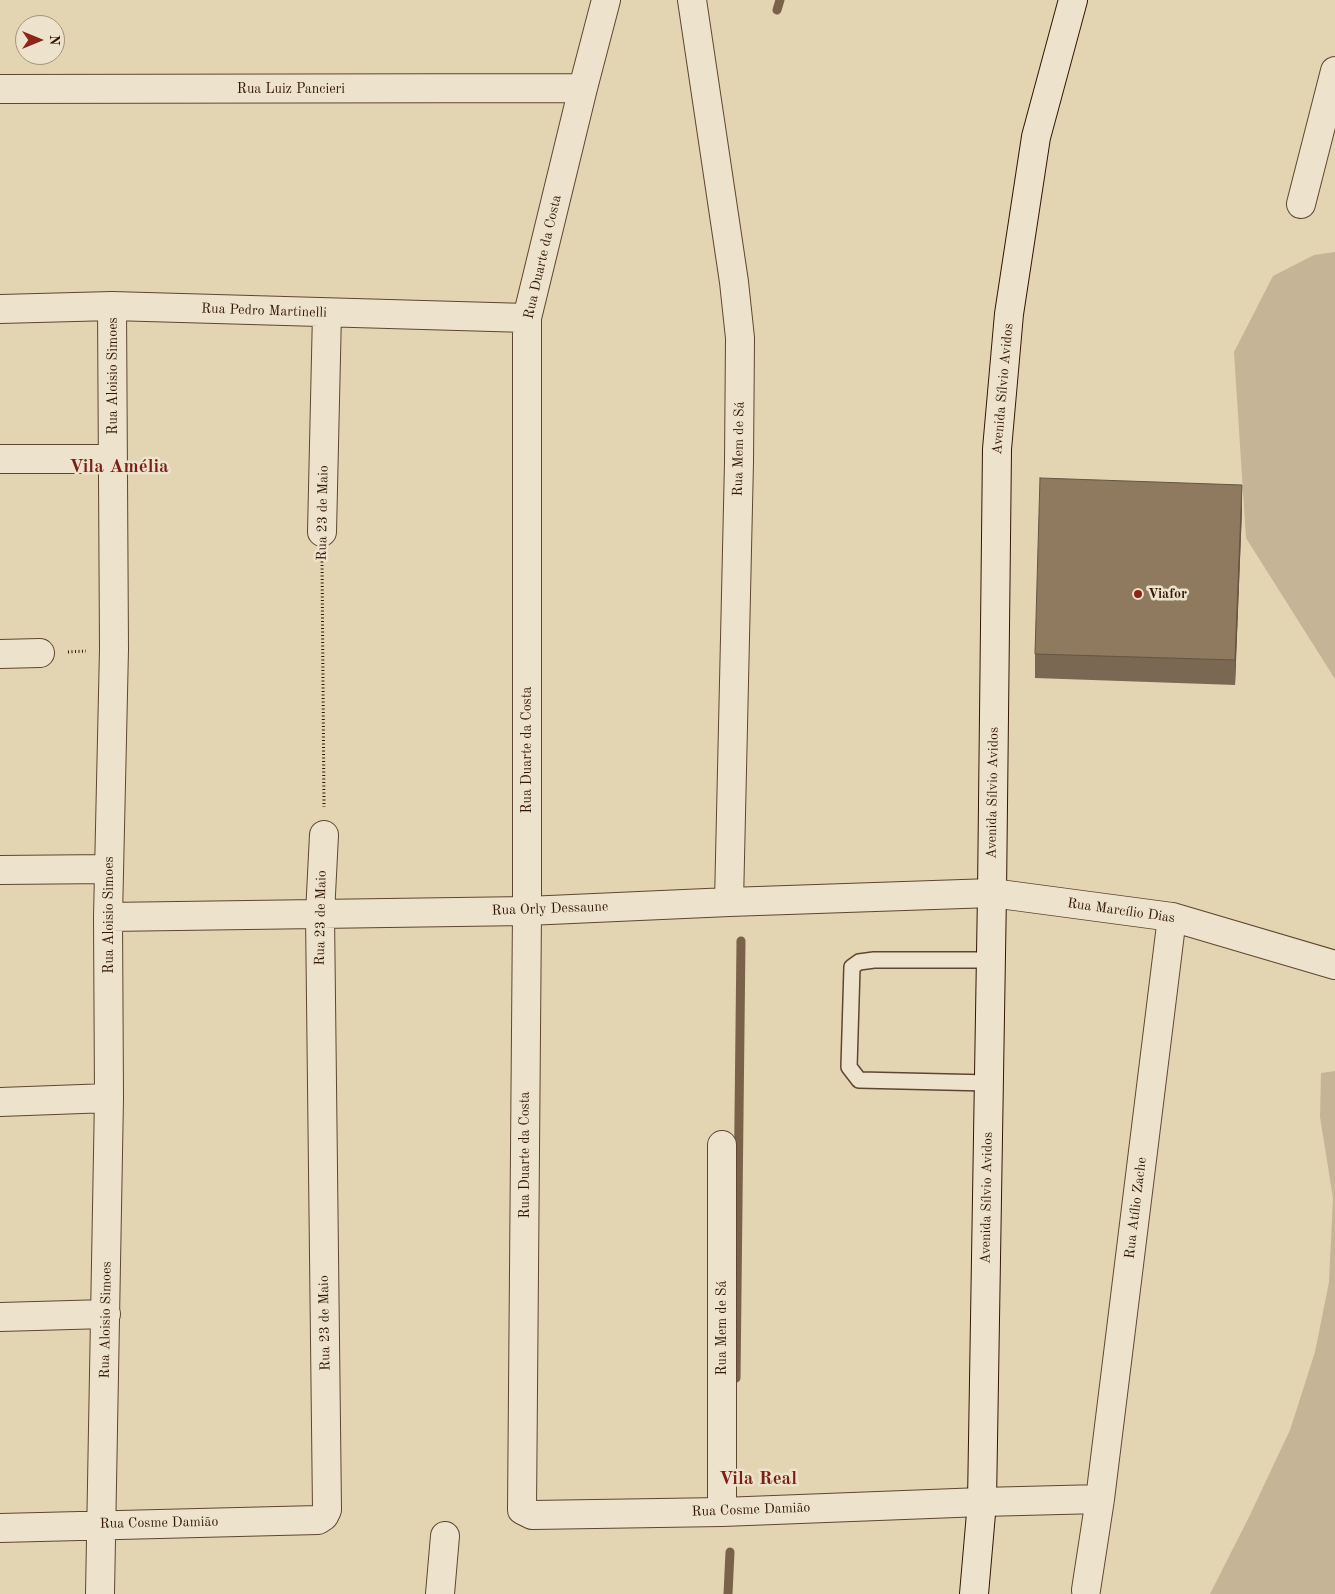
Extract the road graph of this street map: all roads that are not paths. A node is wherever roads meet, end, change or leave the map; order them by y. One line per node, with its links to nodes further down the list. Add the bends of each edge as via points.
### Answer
1 (606, 0): 5 (street, Rua Duarte da Costa)
2 (692, 0): 21 (street, Rua Mem de Sá, via 740,338)
3 (1073, 0): 20 (street, Avenida Sílvio Avidos, via 1036,136 1008,314 997,449)
4 (1335, 71): 7 (street)
5 (583, 88): 6 (street, Rua Luiz Pancieri); 11 (street, Rua Duarte da Costa)
6 (0, 89)
7 (1301, 204)
8 (112, 306): 9 (street, Rua Pedro Martinelli); 10 (street, Rua Pedro Martinelli); 13 (street, Rua Aloisio Simoes)
9 (0, 309)
10 (326, 313): 11 (street, Rua Pedro Martinelli); 14 (street, Rua 23 de Maio)
11 (527, 318): 22 (street, Rua Duarte da Costa)
12 (0, 459): 13 (street)
13 (113, 459): 18 (street, Rua Aloisio Simoes, via 114,649)
14 (322, 532)
15 (40, 653): 16 (street)
16 (0, 654)
17 (324, 835): 23 (street, Rua 23 de Maio)
18 (109, 869): 19 (street); 24 (street, Rua Aloisio Simoes)
19 (0, 870)
20 (992, 893): 21 (street, Rua Orly Dessaune); 25 (street, Rua Marcílio Dias); 26 (street, Avenida Sílvio Avidos)
21 (729, 902): 22 (street, Rua Orly Dessaune)
22 (527, 911): 23 (street, Rua Orly Dessaune); 36 (street, Rua Duarte da Costa)
23 (320, 914): 24 (street, Rua Orly Dessaune); 38 (street, Rua 23 de Maio, via 327,1510)
24 (108, 917): 29 (street, Rua Aloisio Simoes)
25 (1172, 917): 27 (street, Rua Marcílio Dias); 34 (street, Rua Atílio Zache)
26 (990, 960): 28 (street, Avenida Sílvio Avidos); 28 (lane, via 859,962 852,967 849,1067 859,1080)
27 (1335, 966)
28 (989, 1083): 35 (street, Avenida Sílvio Avidos)
29 (109, 1098): 30 (street); 32 (street, Rua Aloisio Simoes)
30 (0, 1102)
31 (722, 1145): 37 (street, Rua Mem de Sá)
32 (106, 1314): 33 (street); 39 (street, Rua Aloisio Simoes)
33 (0, 1317)
34 (1100, 1499): 35 (street); 42 (street, Rua Atílio Zache)
35 (982, 1502): 37 (street, Rua Cosme Damião); 45 (street, Avenida Sílvio Avidos)
36 (522, 1510): 37 (street, Rua Cosme Damião, via 532,1515)
37 (722, 1512)
38 (318, 1520): 39 (street, Rua Cosme Damião)
39 (102, 1525): 40 (street, Rua Cosme Damião); 43 (street, Rua Aloisio Simoes)
40 (0, 1528)
41 (445, 1536): 44 (street)
42 (1086, 1590)
43 (100, 1594)
44 (440, 1594)
45 (974, 1594)

